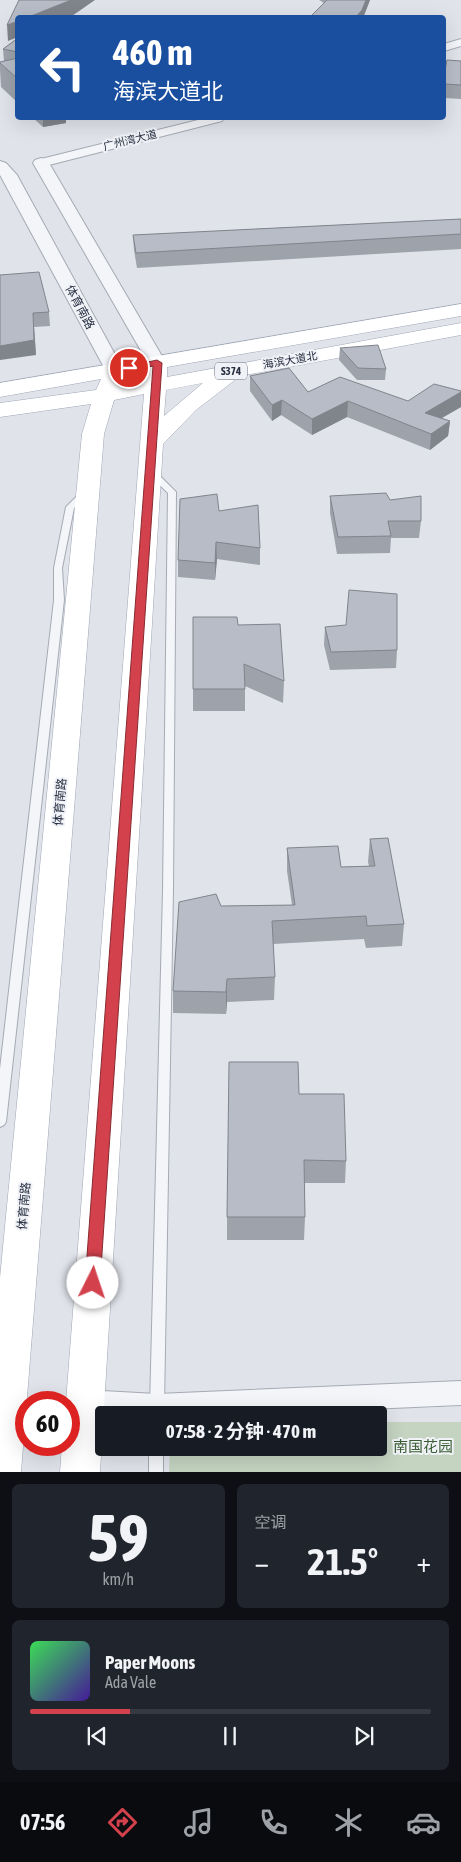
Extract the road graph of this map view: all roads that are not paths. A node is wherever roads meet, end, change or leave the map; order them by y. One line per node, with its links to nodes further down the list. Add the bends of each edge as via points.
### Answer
1 (461, 42): 2 (street)
2 (446, 47)
3 (210, 120): 4 (street, 广州湾大道)
4 (13, 167): 8 (street); 9 (street, 体育南路)
5 (461, 310): 8 (main road, 海滨大道北 / S374)
6 (461, 329): 7 (main road, 海滨大道北 / S374)
7 (239, 370): 8 (main road, 海滨大道北 / S374); 13 (main road, via 212,385 185,407)
8 (156, 374): 9 (main road, 海滨大道北 / S374); 13 (main road)
9 (109, 383): 10 (main road, 海滨大道北 / S374); 11 (main road, 海滨大道北 / S374); 12 (main road, 体育南路)
10 (0, 390)
11 (0, 410): 12 (main road, via 43,411 73,419)
12 (93, 434): 14 (main road, 体育南路)
13 (151, 456): 17 (main road); 19 (lane, via 172,492)
14 (88, 491): 15 (lane, via 70,507 58,568 60,600); 22 (main road, 体育南路)
15 (0, 1122)
16 (461, 1393): 20 (street)
17 (84, 1402): 18 (street); 23 (main road)
18 (120, 1406)
19 (157, 1406)
20 (229, 1406)
21 (156, 1456): 24 (lane)
22 (1, 1472)
23 (80, 1472)
24 (156, 1472)

